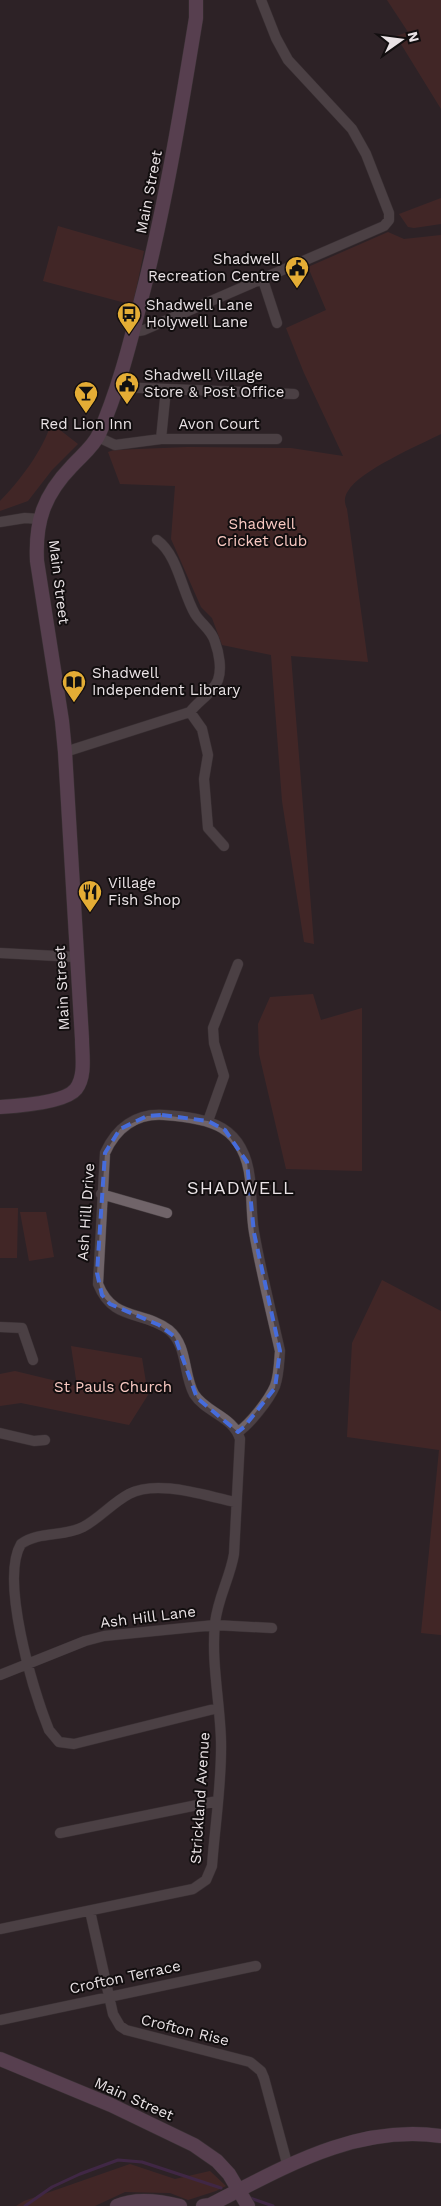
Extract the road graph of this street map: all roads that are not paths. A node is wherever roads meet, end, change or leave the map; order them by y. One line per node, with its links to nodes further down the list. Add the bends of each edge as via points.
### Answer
1 (196, 0): 5 (street, Main Street, via 196,18 157,240)
2 (261, 0): 3 (street, via 288,60 352,129 366,154 390,217 384,226)
3 (263, 280): 4 (street); 5 (street)
4 (277, 323)
5 (133, 332): 6 (street, Main Street)
6 (117, 387): 7 (street); 9 (street, Main Street)
7 (166, 389): 8 (street); 11 (street, Avon Court)
8 (294, 394)
9 (98, 438): 11 (street, Avon Court, via 115,445); 12 (street, Main Street, via 60,479)
10 (277, 439): 11 (street, Avon Court)
11 (161, 440)
12 (39, 519): 13 (street); 16 (street, Main Street, via 37,561)
13 (0, 522)
14 (157, 540): 15 (street, via 169,551 187,599 216,643 220,668 218,680)
15 (190, 712): 16 (street); 17 (street, via 202,729 208,755 204,779 208,828)
16 (65, 752): 19 (street, Main Street)
17 (224, 846)
18 (0, 953): 19 (street)
19 (76, 957): 21 (street, Main Street, via 83,1065 76,1089 64,1097)
20 (238, 964): 22 (street, via 213,1028 224,1076)
21 (0, 1107)
22 (208, 1121): 23 (street, Ash Hill Drive, via 162,1115 133,1120 110,1140 105,1153); 27 (street, Ash Hill Drive, via 225,1130 239,1144 247,1162 254,1233 280,1351 274,1388)
23 (101, 1194): 24 (street); 27 (street, Ash Hill Drive, via 97,1273 102,1295 120,1311 159,1325 175,1337 193,1392)
24 (167, 1213)
25 (0, 1327): 26 (street, via 22,1328)
26 (33, 1360)
27 (238, 1432): 30 (street)
28 (0, 1434): 29 (street)
29 (45, 1440)
30 (236, 1502): 31 (street, via 161,1488 140,1489 84,1527 22,1543 10,1556); 32 (street, via 232,1565 222,1590)
31 (5, 1569)
32 (215, 1625): 34 (street, Ash Hill Lane); 35 (street, Ash Hill Lane, via 104,1636); 37 (street, Strickland Avenue)
33 (8, 1627): 35 (street)
34 (272, 1628)
35 (23, 1665): 36 (street, Ash Hill Lane); 37 (street, via 49,1730 59,1742 67,1744)
36 (0, 1675)
37 (218, 1708): 38 (street, Strickland Avenue)
38 (217, 1801): 39 (street); 40 (street, Strickland Avenue, via 212,1866 200,1885)
39 (60, 1833)
40 (90, 1911): 41 (street, Strickland Avenue); 43 (street, Crofton Rise)
41 (0, 1929)
42 (256, 1966): 43 (street, Crofton Terrace)
43 (109, 1996): 44 (street, Crofton Terrace); 47 (street, Crofton Rise, via 113,2014 126,2030 256,2066 264,2078)
44 (0, 2020)
45 (0, 2059): 48 (street, Main Street, via 110,2105 194,2145 229,2174)
46 (441, 2136): 47 (street, via 398,2134 356,2139)
47 (288, 2167): 48 (street)
48 (238, 2191): 51 (street); 52 (street, Main Street)
49 (117, 2206): 50 (street, via 124,2202 162,2201)
50 (180, 2206)
51 (203, 2206)
52 (248, 2206)

